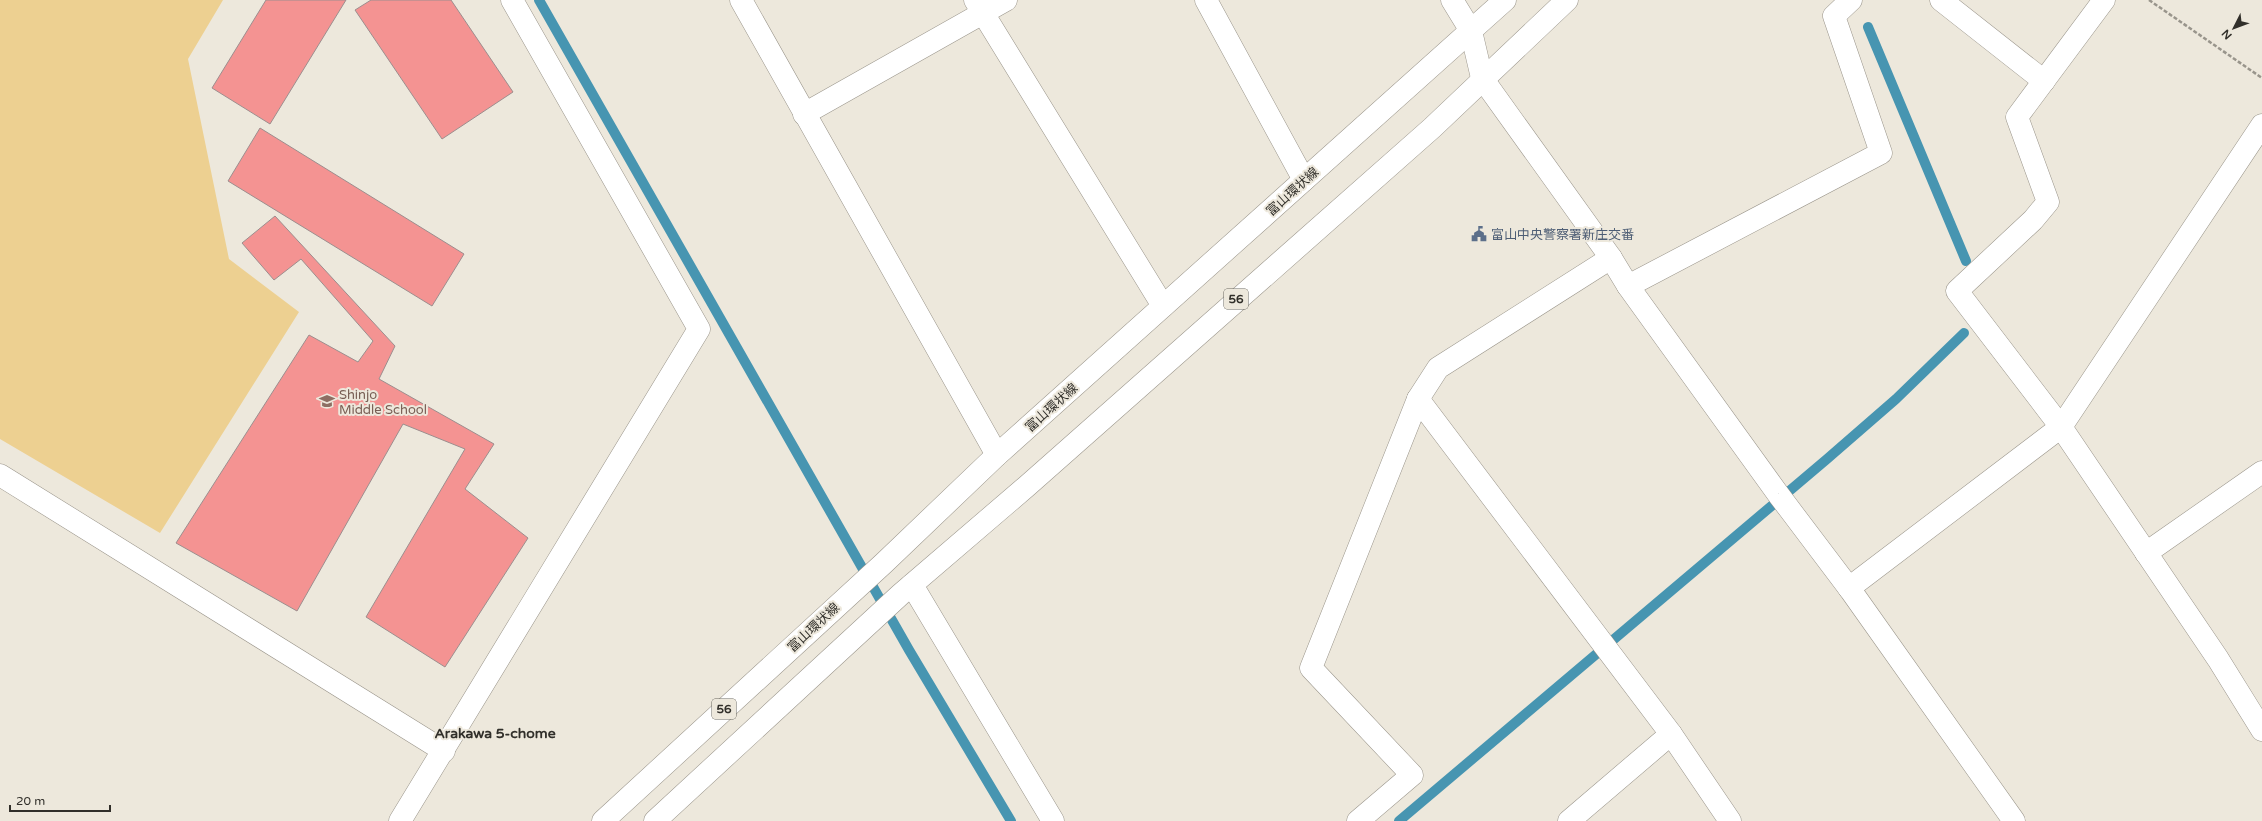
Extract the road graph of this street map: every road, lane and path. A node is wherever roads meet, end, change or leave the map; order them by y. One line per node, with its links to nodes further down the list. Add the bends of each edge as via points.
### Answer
1 (512, 0): 33 (street, via 699,329)
2 (741, 0): 17 (street)
3 (1006, 0): 12 (street)
4 (1206, 0): 19 (street)
5 (1452, 0): 13 (street)
6 (1505, 0): 13 (street, 富山環状線 / 56)
7 (1567, 0): 14 (street, 56)
8 (1851, 0): 21 (street, via 1834,16 1881,153)
9 (1942, 0): 16 (street)
10 (2104, 0): 16 (street)
11 (2149, 0): 15 (path)
12 (979, 7): 17 (street); 22 (street)
13 (1471, 31): 14 (street); 19 (street, 富山環状線 / 56)
14 (1482, 78): 20 (street); 30 (street, 56, via 1432,128)
15 (2262, 78)
16 (2044, 80): 24 (street, via 2017,117 2048,202 2033,220 1957,291)
17 (804, 114): 25 (street)
18 (2261, 130): 24 (street)
19 (1304, 180): 22 (street, 富山環状線 / 56)
20 (1611, 258): 21 (street); 23 (street, via 1438,368)
21 (1628, 286): 29 (street)
22 (1163, 306): 25 (street, 富山環状線 / 56)
23 (1418, 399): 32 (street); 38 (street, via 1311,668 1412,775)
24 (2061, 427): 28 (street); 29 (street)
25 (997, 455): 35 (street, 富山環状線 / 56, via 884,563)
26 (2262, 472): 28 (street)
27 (0, 475): 33 (street)
28 (2146, 553): 31 (street, via 2218,658)
29 (1849, 588): 41 (street)
30 (906, 590): 36 (street, 56); 37 (street)
31 (2262, 730)
32 (1671, 734): 39 (street); 40 (street)
33 (444, 751): 34 (street)
34 (400, 821)
35 (603, 821)
36 (655, 821)
37 (1053, 821)
38 (1358, 821)
39 (1569, 821)
40 (1730, 821)
41 (2014, 821)

